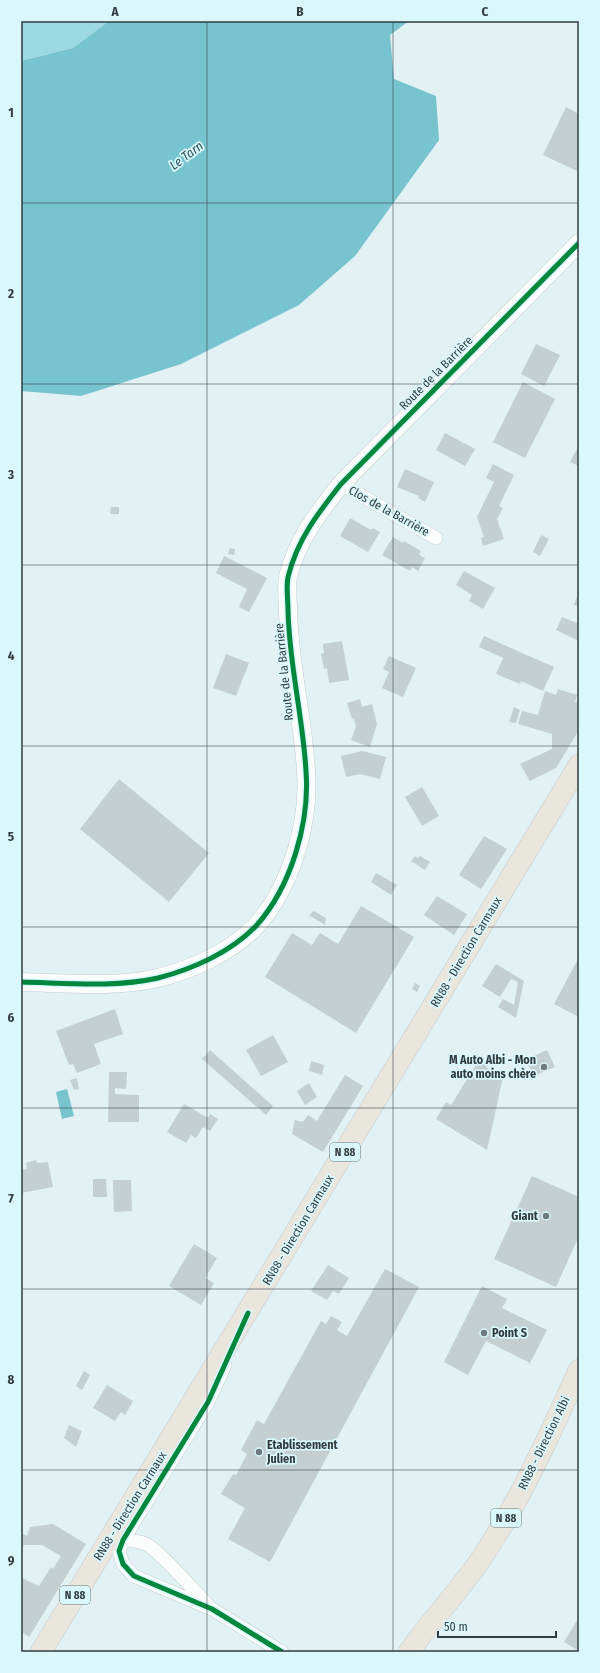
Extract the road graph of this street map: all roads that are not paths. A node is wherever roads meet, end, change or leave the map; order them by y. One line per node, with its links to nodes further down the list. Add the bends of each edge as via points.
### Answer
1 (579, 243): 2 (street, Route de la Barrière)
2 (341, 484): 3 (street, Clos de la Barrière); 5 (street, Route de la Barrière, via 314,517 296,552 288,579 288,632 307,772 303,824 293,863 277,897 256,926 236,943 193,966 157,978 110,984)
3 (436, 538)
4 (579, 765): 7 (main road, RN88 - Direction Carmaux / N 88, via 248,1313)
5 (21, 982)
6 (579, 1370): 11 (main road, RN88 - Direction Albi / N 88, via 537,1462 506,1518 482,1557)
7 (116, 1539): 8 (street, via 146,1544); 8 (street, via 123,1564 134,1576); 9 (main road, RN88 - Direction Carmaux / N 88)
8 (212, 1609): 10 (street)
9 (41, 1652)
10 (282, 1652)
11 (409, 1652)

